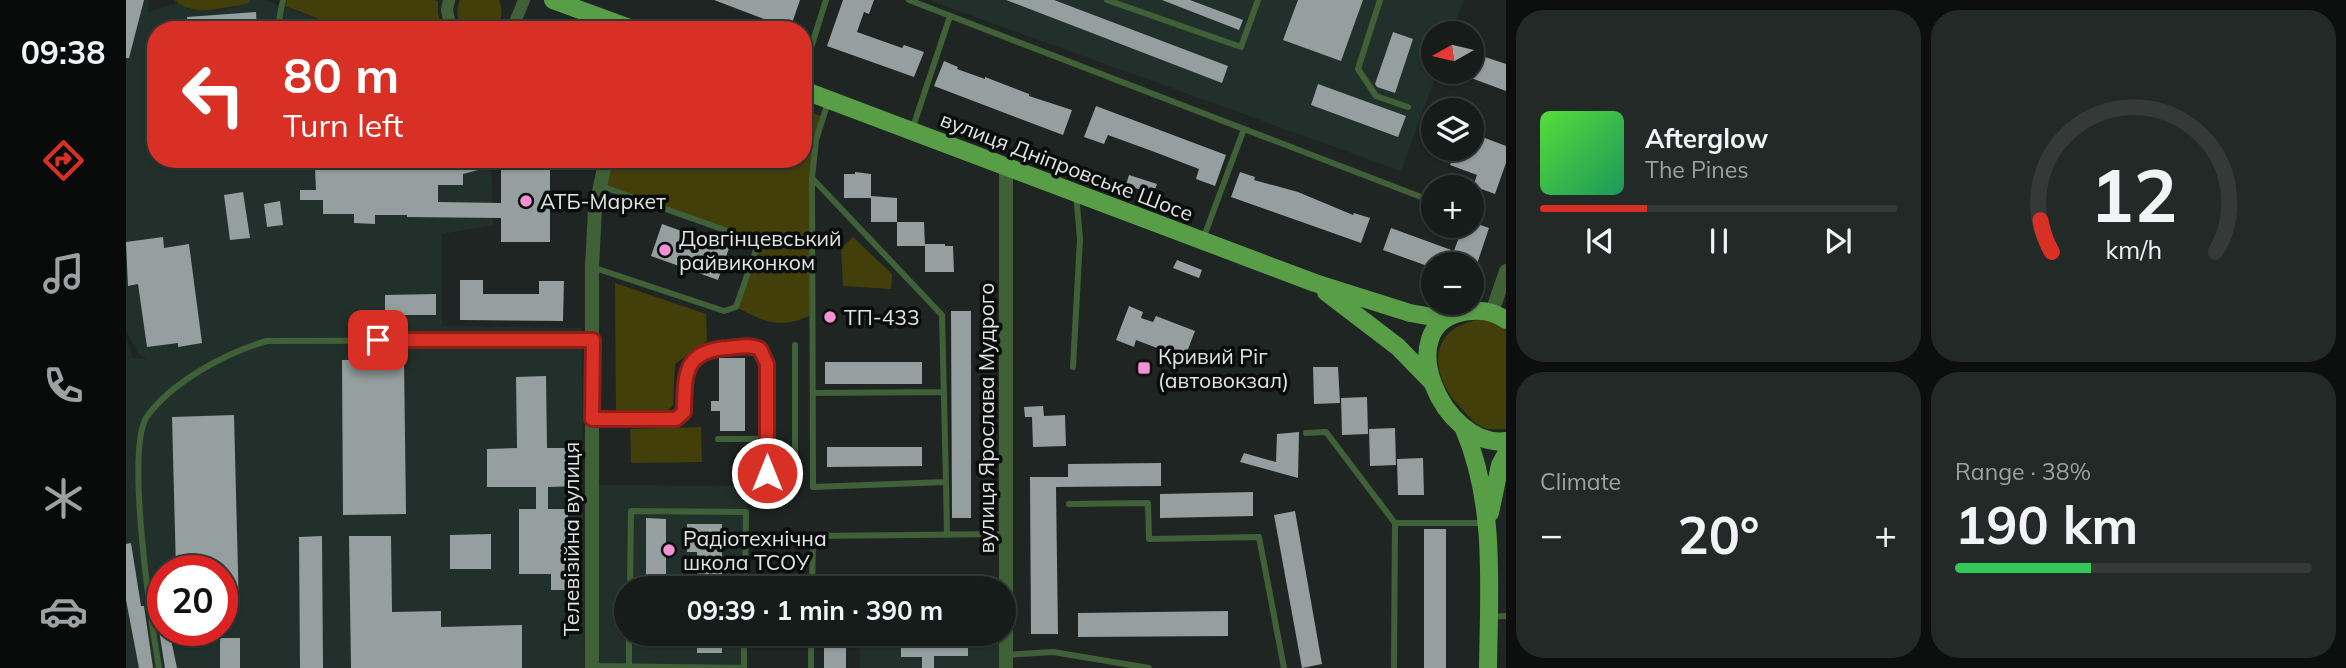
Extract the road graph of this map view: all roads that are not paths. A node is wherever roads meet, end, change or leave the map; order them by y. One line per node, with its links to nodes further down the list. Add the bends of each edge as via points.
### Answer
1 (283, 0): 11 (lane)
2 (449, 0): 12 (street)
3 (524, 0): 13 (street)
4 (553, 0): 14 (main road)
5 (826, 0): 15 (lane)
6 (909, 0): 10 (lane)
7 (1107, 0): 8 (lane, via 1241,47)
8 (1258, 0)
9 (1380, 0): 18 (lane, via 1358,69 1376,96)
10 (950, 16): 19 (lane); 20 (lane)
11 (279, 21)
12 (449, 21)
13 (516, 21)
14 (610, 21)
15 (812, 44)
16 (812, 93): 17 (main road, вулиця Дніпровське Шосе)
17 (829, 100): 20 (main road, вулиця Дніпровське Шосе); 23 (lane, via 816,140)
18 (1408, 107)
19 (1244, 129): 26 (lane); 27 (lane)
20 (911, 131): 22 (main road, вулиця Дніпровське Шосе)
21 (604, 168): 24 (street, Телевізійна вулиця)
22 (1006, 168): 25 (main road, вулиця Дніпровське Шосе); 50 (street, вулиця Ярослава Мудрого)
23 (812, 178): 37 (lane, via 942,315); 38 (lane)
24 (599, 185): 28 (street, Телевізійна вулиця); 28 (lane, via 750,239 755,250 736,307 731,310)
25 (1076, 194): 27 (main road, вулиця Дніпровське Шосе); 35 (lane, via 1080,239)
26 (1421, 197)
27 (1202, 241): 30 (main road, вулиця Дніпровське Шосе)
28 (592, 267): 33 (street, Телевізійна вулиця)
29 (1506, 271): 31 (street)
30 (1315, 283): 32 (main road); 36 (main road, via 1398,347)
31 (1499, 316): 32 (main road, via 1482,310)
32 (1444, 320): 36 (main road, via 1428,349)
33 (593, 340): 39 (street, Телевізійна вулиця); 62 (lane, via 267,341 207,366 173,391 145,419 136,482)
34 (795, 345): 43 (lane, via 795,474 767,473)
35 (1073, 367)
36 (1431, 380): 40 (main road)
37 (944, 392): 38 (lane); 46 (lane)
38 (813, 393): 46 (lane, via 813,488)
39 (592, 419): 43 (lane, via 676,419 684,412 685,380 692,362 707,349 753,346 760,349 767,364); 61 (street, Телевізійна вулиця)
40 (1464, 429): 44 (main road, via 1484,439); 49 (main road, via 1479,470)
41 (1306, 433): 48 (lane, via 1326,432)
42 (718, 439): 43 (lane)
43 (767, 439)
44 (1506, 441)
45 (1506, 454): 49 (main road)
46 (946, 482): 51 (lane)
47 (1069, 504): 65 (lane, via 1148,503 1149,539 1259,537)
48 (1395, 523): 49 (lane); 66 (lane)
49 (1488, 523): 55 (main road)
50 (1006, 534): 51 (lane); 59 (street, вулиця Ярослава Мудрого)
51 (947, 535): 54 (lane, via 813,536)
52 (630, 576): 53 (lane, via 631,511 746,512)
53 (745, 576)
54 (812, 576)
55 (1497, 616): 67 (main road)
56 (629, 646): 60 (lane)
57 (744, 646): 60 (lane, via 744,668)
58 (811, 646): 63 (lane)
59 (1006, 661): 64 (lane, via 1053,652)
60 (629, 666): 61 (lane)
61 (592, 667)
62 (159, 668)
63 (811, 668)
64 (1149, 668)
65 (1284, 668)
66 (1394, 668)
67 (1488, 668)

